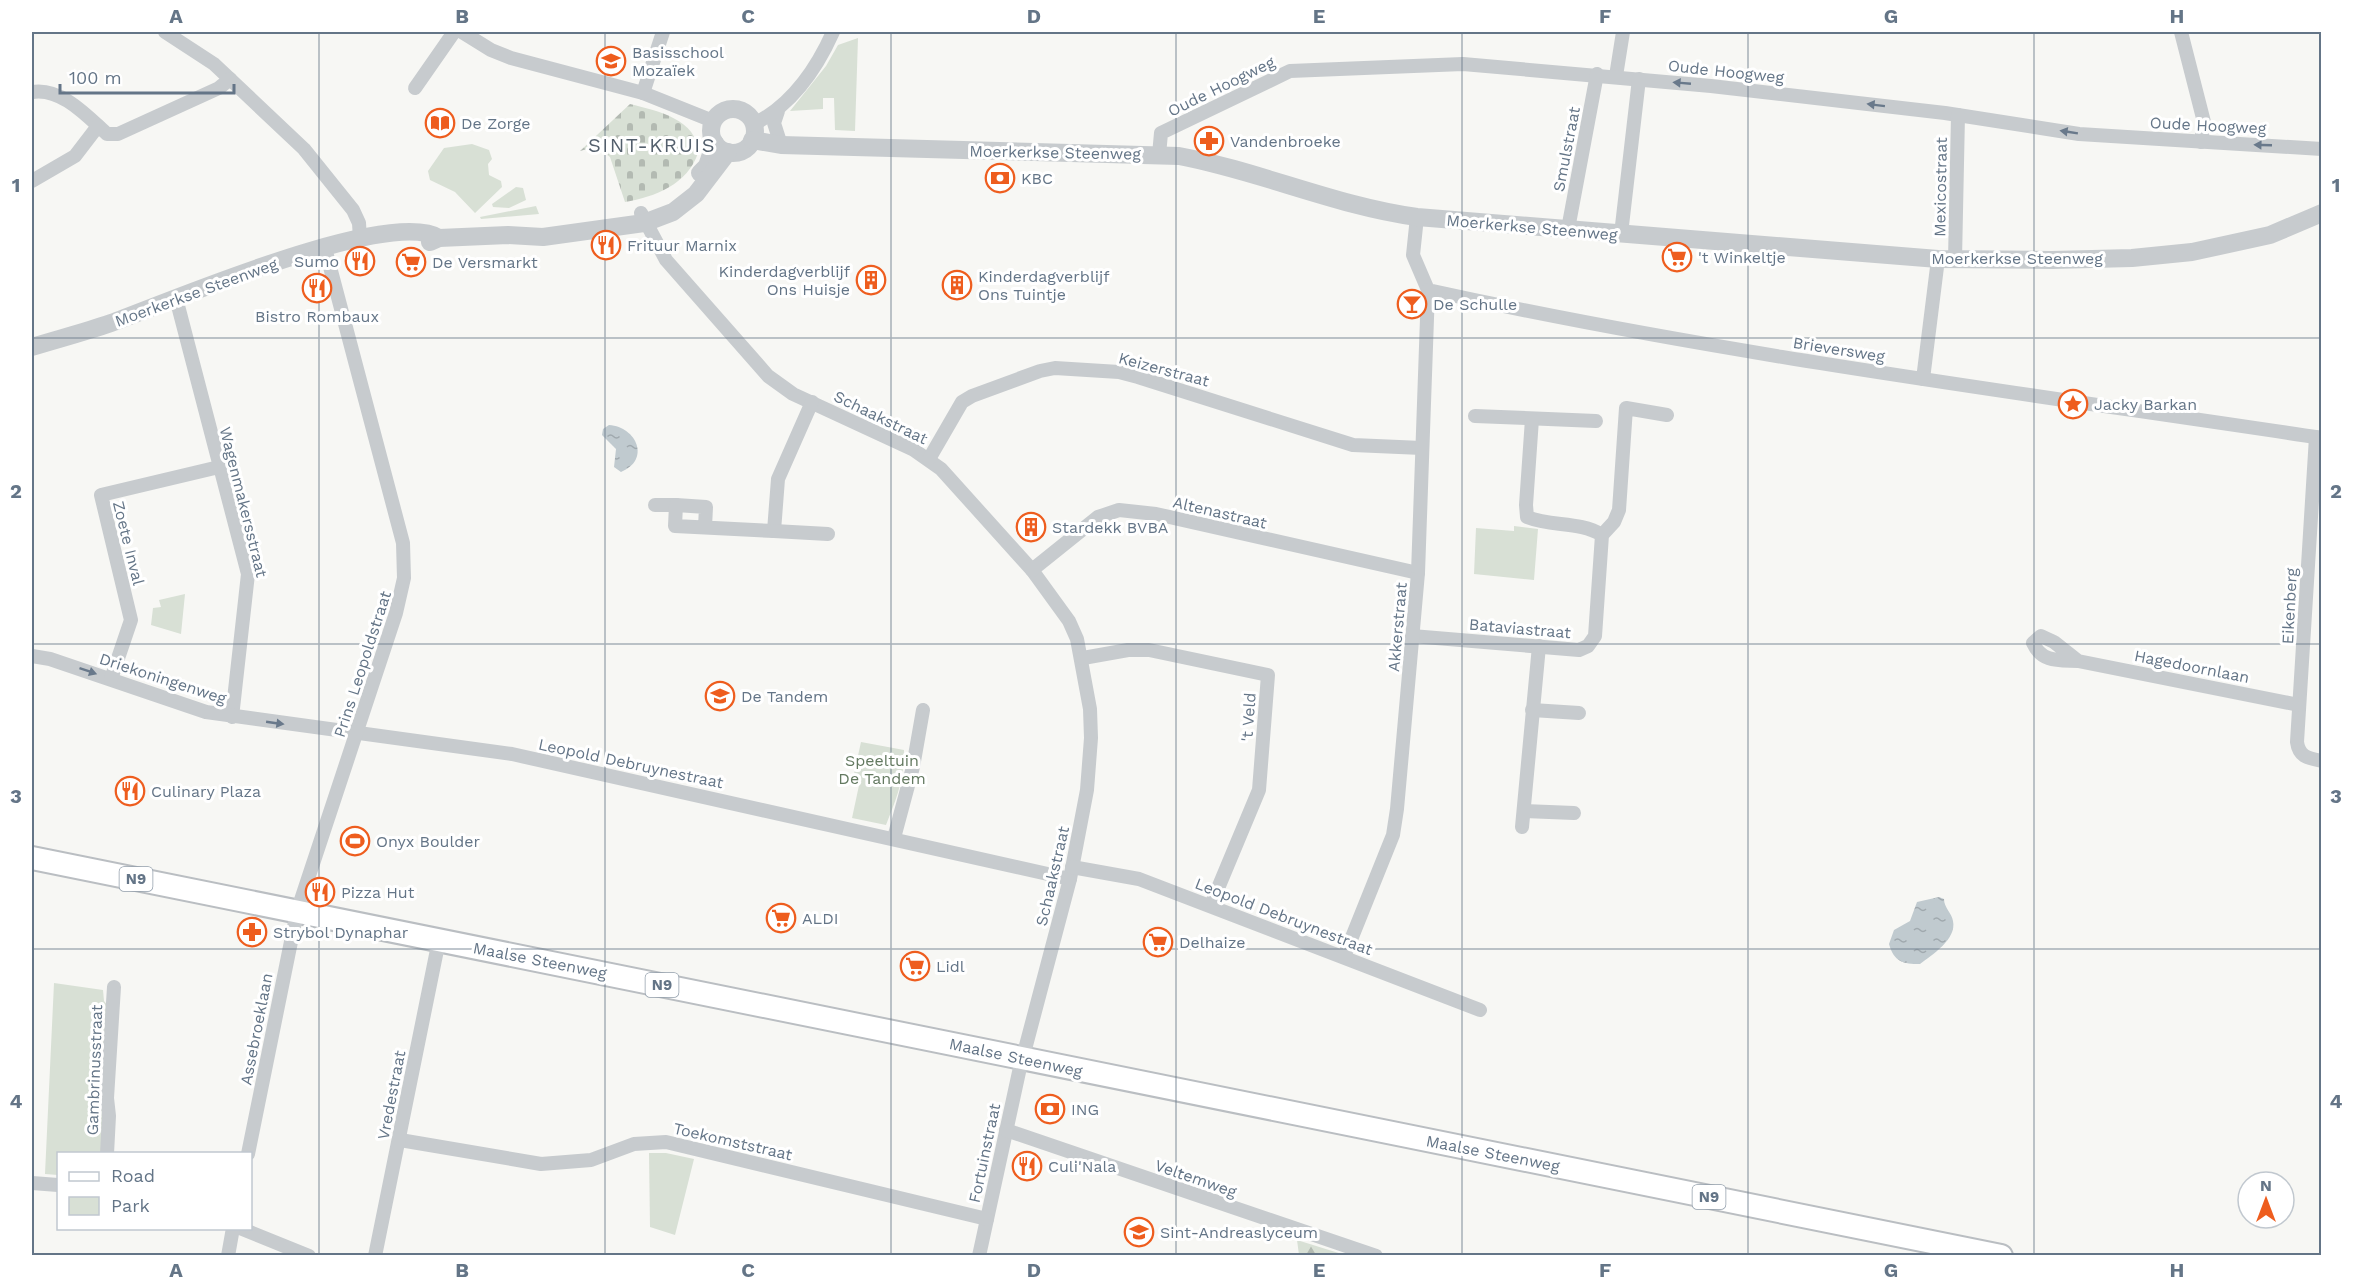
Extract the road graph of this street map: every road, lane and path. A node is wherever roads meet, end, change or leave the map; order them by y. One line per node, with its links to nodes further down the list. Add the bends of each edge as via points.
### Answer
1 (165, 32): 10 (street)
2 (454, 32): 12 (street)
3 (462, 32): 14 (street, via 491,50 524,63)
4 (663, 32): 14 (street)
5 (833, 32): 15 (street, via 806,78)
6 (1623, 32): 9 (street)
7 (2181, 32): 20 (street, via 2204,122)
8 (1597, 74): 9 (street, Oude Hoogweg); 24 (street, Oude Hoogweg, via 1463,64 1290,71 1161,133); 29 (street, Smulstraat)
9 (1616, 76): 11 (street, Oude Hoogweg)
10 (230, 79): 18 (street, via 219,88 128,130 107,134); 31 (street, via 304,149 334,184 359,223)
11 (1639, 79): 16 (street, Oude Hoogweg, one-way to 11); 30 (street)
12 (415, 88)
13 (32, 92): 18 (street, via 51,94 87,114)
14 (643, 93): 17 (street)
15 (778, 111): 19 (street); 21 (street, via 774,123)
16 (1958, 115): 20 (street, Oude Hoogweg, one-way to 16, via 2079,134); 33 (street, Mexicostraat)
17 (713, 121): 19 (street, via 729,109 745,113); 22 (street, via 711,132)
18 (98, 126): 25 (street, via 75,156)
19 (753, 132): 21 (street, Moerkerkse Steenweg); 22 (street, via 743,150)
20 (2201, 142): 23 (street, Oude Hoogweg, one-way to 20)
21 (781, 145): 24 (street, Moerkerkse Steenweg)
22 (721, 148): 28 (street, Moerkerkse Steenweg, via 696,194 673,212)
23 (2322, 149)
24 (1160, 154): 27 (street, Moerkerkse Steenweg, via 1226,166 1373,209)
25 (32, 181)
26 (2319, 212): 33 (street, Moerkerkse Steenweg, via 2270,235 2164,256)
27 (1417, 217): 29 (street, Moerkerkse Steenweg); 34 (street, via 1413,255)
28 (643, 218): 31 (street, Moerkerkse Steenweg, via 543,237 439,238 430,232); 38 (street, Schaakstraat, via 666,260 756,364 781,387)
29 (1568, 229): 30 (street, Moerkerkse Steenweg)
30 (1620, 234): 33 (street, Moerkerkse Steenweg)
31 (360, 239): 32 (street, Moerkerkse Steenweg)
32 (325, 248): 35 (street, Moerkerkse Steenweg); 67 (street, Prins Leopoldstraat, via 405,555 402,594)
33 (1946, 259): 37 (street, Mexicostraat)
34 (1428, 290): 37 (street, Brieversweg, via 1540,315); 44 (street, Akkerstraat)
35 (176, 297): 36 (street, Moerkerkse Steenweg, via 110,323); 46 (street, Wagenmakersstraat)
36 (32, 346)
37 (1923, 379): 43 (street, Brieversweg)
38 (812, 402): 45 (street, Schaakstraat); 50 (street, via 778,479)
39 (1667, 415): 52 (street, via 1626,408 1619,510)
40 (1475, 416): 41 (street)
41 (1532, 419): 42 (street); 52 (street, via 1527,517 1589,527)
42 (1596, 421)
43 (2319, 438): 53 (street, Eikenberg)
44 (1422, 448): 45 (street, Keizerstraat, via 1353,445 1138,377 1073,367 1040,371 962,402); 55 (street, Akkerstraat)
45 (929, 459): 54 (street, Schaakstraat)
46 (219, 467): 61 (street, Zoete Inval, via 101,495 131,620); 66 (street, Wagenmakersstraat, via 249,582)
47 (655, 505): 48 (street)
48 (676, 506): 49 (street, via 675,526); 49 (street, via 706,507)
49 (705, 527): 50 (street)
50 (774, 531): 51 (street)
51 (828, 534)
52 (1602, 535): 57 (street, Bataviastraat, via 1595,636 1579,650)
53 (2315, 535): 62 (street, Eikenberg)
54 (1032, 570): 55 (street, Altenastraat, via 1098,518 1119,510 1156,514); 59 (street, Schaakstraat, via 1069,621)
55 (1418, 573): 56 (street, Akkerstraat)
56 (1412, 636): 57 (street, Bataviastraat); 78 (street, Akkerstraat, via 1393,835)
57 (1539, 646): 64 (street)
58 (32, 656): 61 (street, Driekoningenweg, one-way to 61, via 50,658)
59 (1083, 658): 74 (street, Schaakstraat, via 1091,738 1087,790); 75 (street, 't Veld, via 1149,650 1268,675 1258,790)
60 (2078, 661): 62 (street, Hagedoornlaan)
61 (111, 680): 66 (street, Driekoningenweg)
62 (2299, 705): 68 (street, Eikenberg, via 2298,748 2305,757)
63 (923, 710): 72 (street)
64 (1532, 710): 65 (street); 69 (street)
65 (1580, 713)
66 (232, 717): 67 (street, Driekoningenweg, one-way to 67)
67 (357, 735): 72 (street, Leopold Debruynestraat, via 512,754); 76 (street, Prins Leopoldstraat)
68 (2322, 761)
69 (1524, 811): 70 (street); 71 (street)
70 (1574, 813)
71 (1522, 827)
72 (894, 838): 74 (street, Leopold Debruynestraat)
73 (32, 858): 76 (main road, Maalse Steenweg / N9)
74 (1071, 873): 75 (street, Leopold Debruynestraat, via 1140,879); 81 (street, Schaakstraat)
75 (1211, 905): 78 (street, Leopold Debruynestraat)
76 (297, 912): 77 (main road, Maalse Steenweg / N9); 85 (street, Assebroeklaan)
77 (439, 940): 81 (main road, Maalse Steenweg / N9); 83 (street, Vredestraat)
78 (1344, 957): 80 (street, Leopold Debruynestraat)
79 (114, 987): 84 (street, Gambrinusstraat)
80 (1480, 1010)
81 (1023, 1059): 82 (street, Fortuinstraat); 96 (main road, Maalse Steenweg / N9)
82 (1006, 1130): 88 (street, Fortuinstraat); 95 (street, Veltemweg)
83 (400, 1140): 88 (street, Toekomststraat, via 541,1164 591,1160 634,1144 666,1142); 93 (street, Vredestraat)
84 (107, 1152)
85 (248, 1152)
86 (32, 1183): 87 (street)
87 (57, 1185)
88 (987, 1218): 94 (street, Fortuinstraat)
89 (234, 1230): 91 (street)
90 (245, 1230): 92 (street)
91 (228, 1256)
92 (309, 1256)
93 (375, 1256)
94 (979, 1256)
95 (1376, 1256)
96 (2001, 1256)

